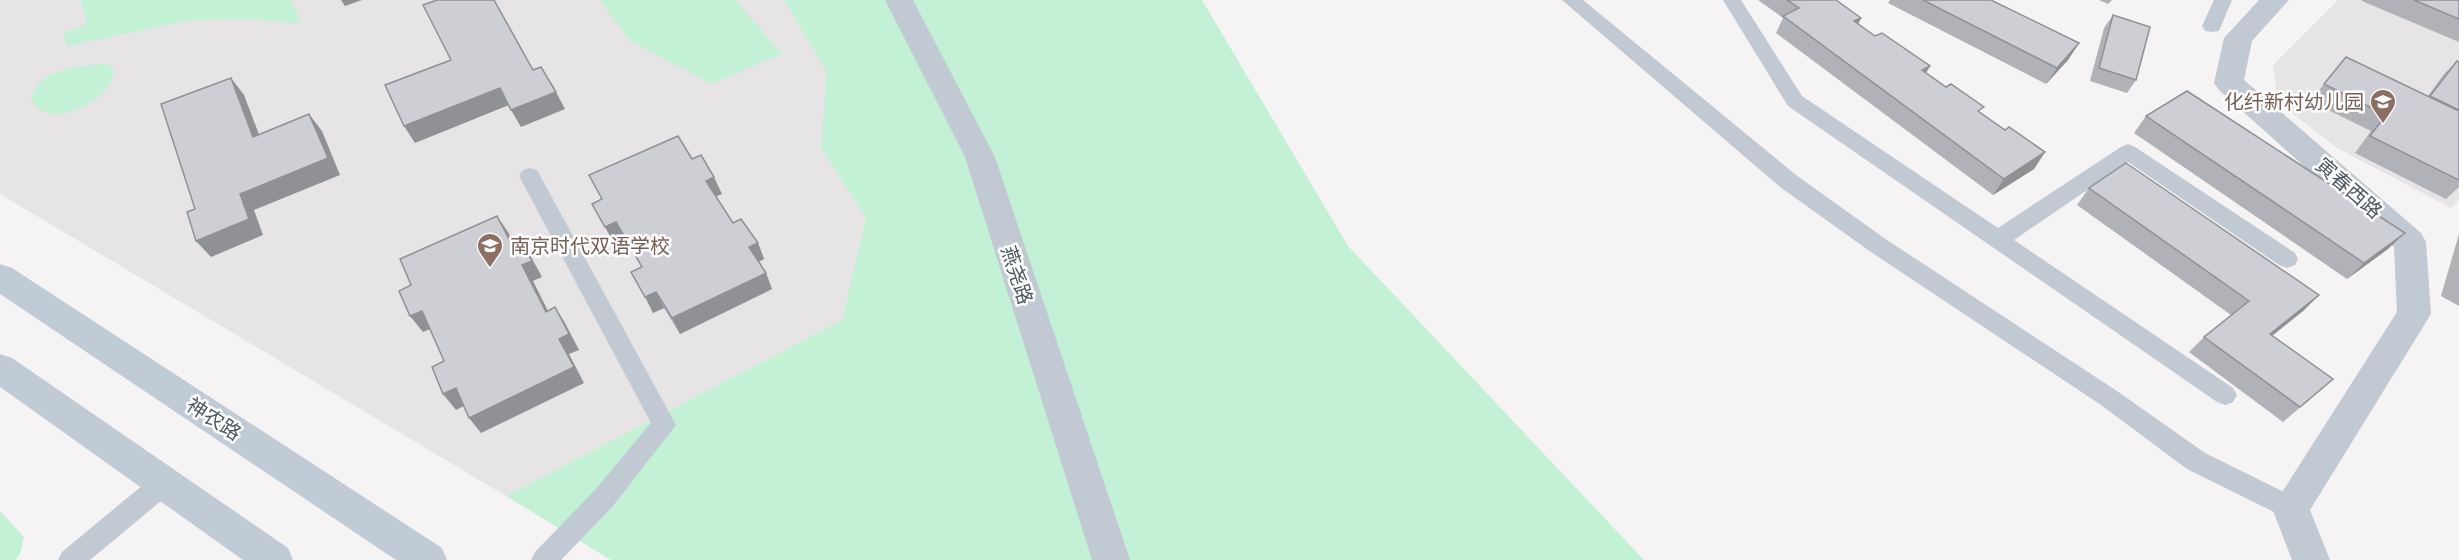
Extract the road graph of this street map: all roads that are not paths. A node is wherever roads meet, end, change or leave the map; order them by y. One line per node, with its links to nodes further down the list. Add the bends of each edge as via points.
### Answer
1 (899, 0): 19 (street, 燕尧路, via 980,157)
2 (1571, 0): 14 (lane, via 1788,181 1876,244 2091,385 2196,461)
3 (1732, 0): 8 (lane, via 1795,101)
4 (2223, 0): 6 (lane)
5 (2275, 0): 14 (street, 寅春西路, via 2238,38 2229,83 2410,242 2414,314)
6 (2212, 26)
7 (530, 176): 18 (lane, via 664,425 603,499)
8 (1997, 240): 9 (lane, via 2128,152); 12 (lane)
9 (2287, 259)
10 (0, 277): 17 (street, 神农路)
11 (0, 368): 13 (street)
12 (2225, 395)
13 (164, 483): 15 (lane); 16 (street)
14 (2291, 508): 20 (street)
15 (71, 560)
16 (274, 560)
17 (428, 560)
18 (544, 560)
19 (1111, 560)
20 (2311, 560)

